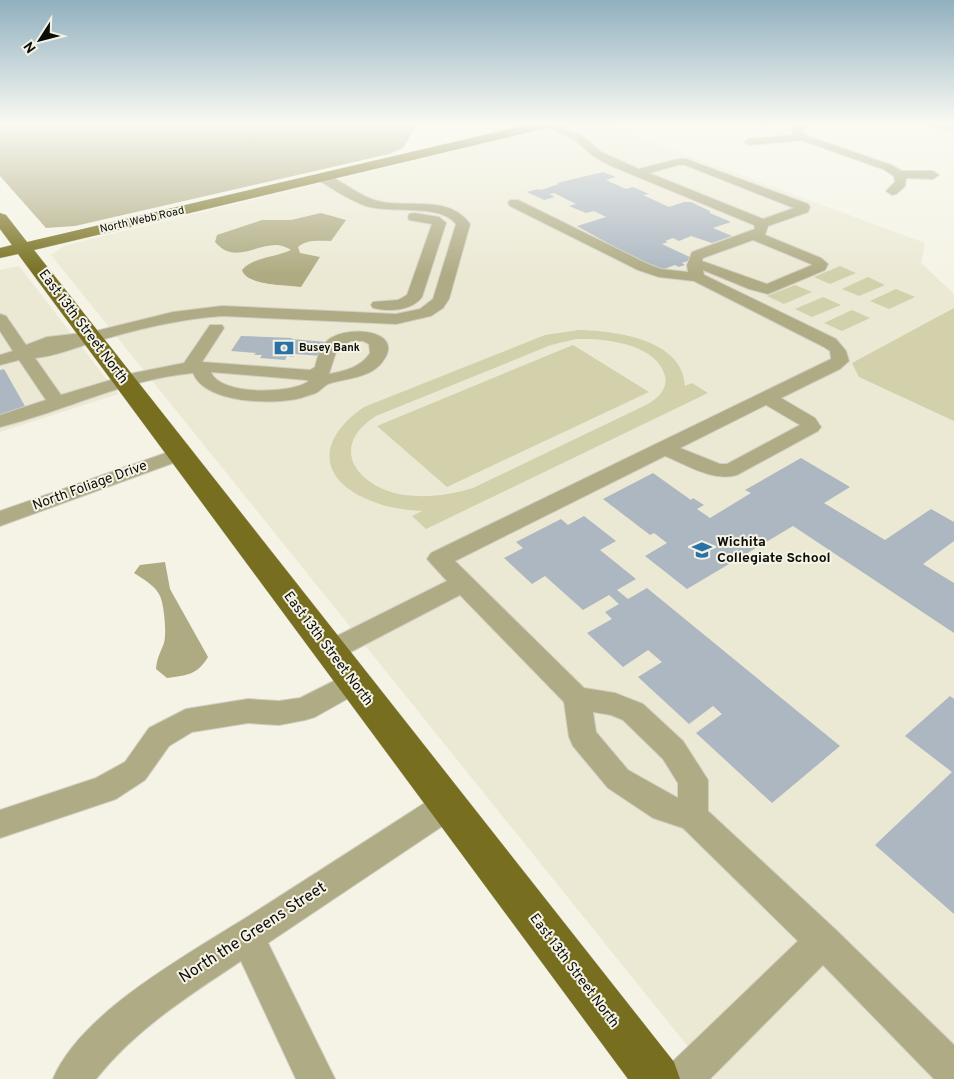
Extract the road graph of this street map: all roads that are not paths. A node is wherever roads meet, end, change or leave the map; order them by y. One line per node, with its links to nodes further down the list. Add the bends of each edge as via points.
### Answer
1 (333, 174): 7 (main road, North Webb Road)
2 (638, 174): 12 (street)
3 (718, 174): 12 (street, via 804,207 804,210)
4 (900, 174): 8 (street, via 901,183)
5 (912, 174): 6 (street)
6 (933, 175)
7 (322, 177): 10 (street, via 366,202); 13 (main road, North Webb Road)
8 (892, 191)
9 (514, 203): 16 (street, via 659,273)
10 (396, 207): 14 (street, via 393,214 397,216 439,223); 15 (street, via 444,211 461,220 463,224)
11 (0, 218): 13 (main road, East 13th Street North)
12 (757, 229): 16 (street, via 697,255); 16 (street, via 821,264 820,267 768,289 720,271)
13 (11, 250): 20 (main road, East 13th Street North)
14 (428, 260): 15 (street); 17 (street, via 414,297 408,303 394,306 349,304 343,307)
15 (452, 260): 17 (street, via 441,299 425,313 396,320)
16 (696, 270): 25 (street, via 830,343 839,352 840,361 834,365)
17 (338, 317): 20 (street, via 198,312)
18 (0, 319): 21 (street)
19 (216, 328): 23 (street)
20 (91, 337): 21 (street, via 59,340 32,347); 24 (main road, East 13th Street North)
21 (24, 353): 22 (street); 26 (street)
22 (0, 360)
23 (195, 367): 23 (street, via 316,379 317,385 287,395 247,395 222,390); 24 (street, via 164,371)
24 (125, 382): 26 (street); 29 (main road, East 13th Street North)
25 (767, 398): 28 (street); 28 (street, via 808,422 810,428 730,471 717,470)
26 (57, 403): 27 (street)
27 (0, 421)
28 (664, 449): 31 (street, via 439,560)
29 (180, 454): 30 (street, North Foliage Drive); 32 (main road, East 13th Street North)
30 (0, 518)
31 (463, 583): 32 (street); 34 (street)
32 (330, 651): 33 (main road, East 13th Street North)
33 (354, 682): 35 (main road, East 13th Street North); 37 (street, via 304,709 279,713 248,711 186,721 160,737 135,771 105,789)
34 (577, 698): 36 (street, via 583,737 618,779 664,808); 36 (street, via 615,704 633,712 672,750 693,780)
35 (448, 805): 38 (street, North the Greens Street); 43 (main road, East 13th Street North)
36 (693, 817): 39 (street)
37 (0, 824)
38 (247, 937): 41 (street, North the Greens Street, via 125,1019); 42 (street)
39 (823, 941): 40 (street); 44 (street)
40 (954, 1072)
41 (72, 1079)
42 (316, 1079)
43 (657, 1079)
44 (683, 1079)

